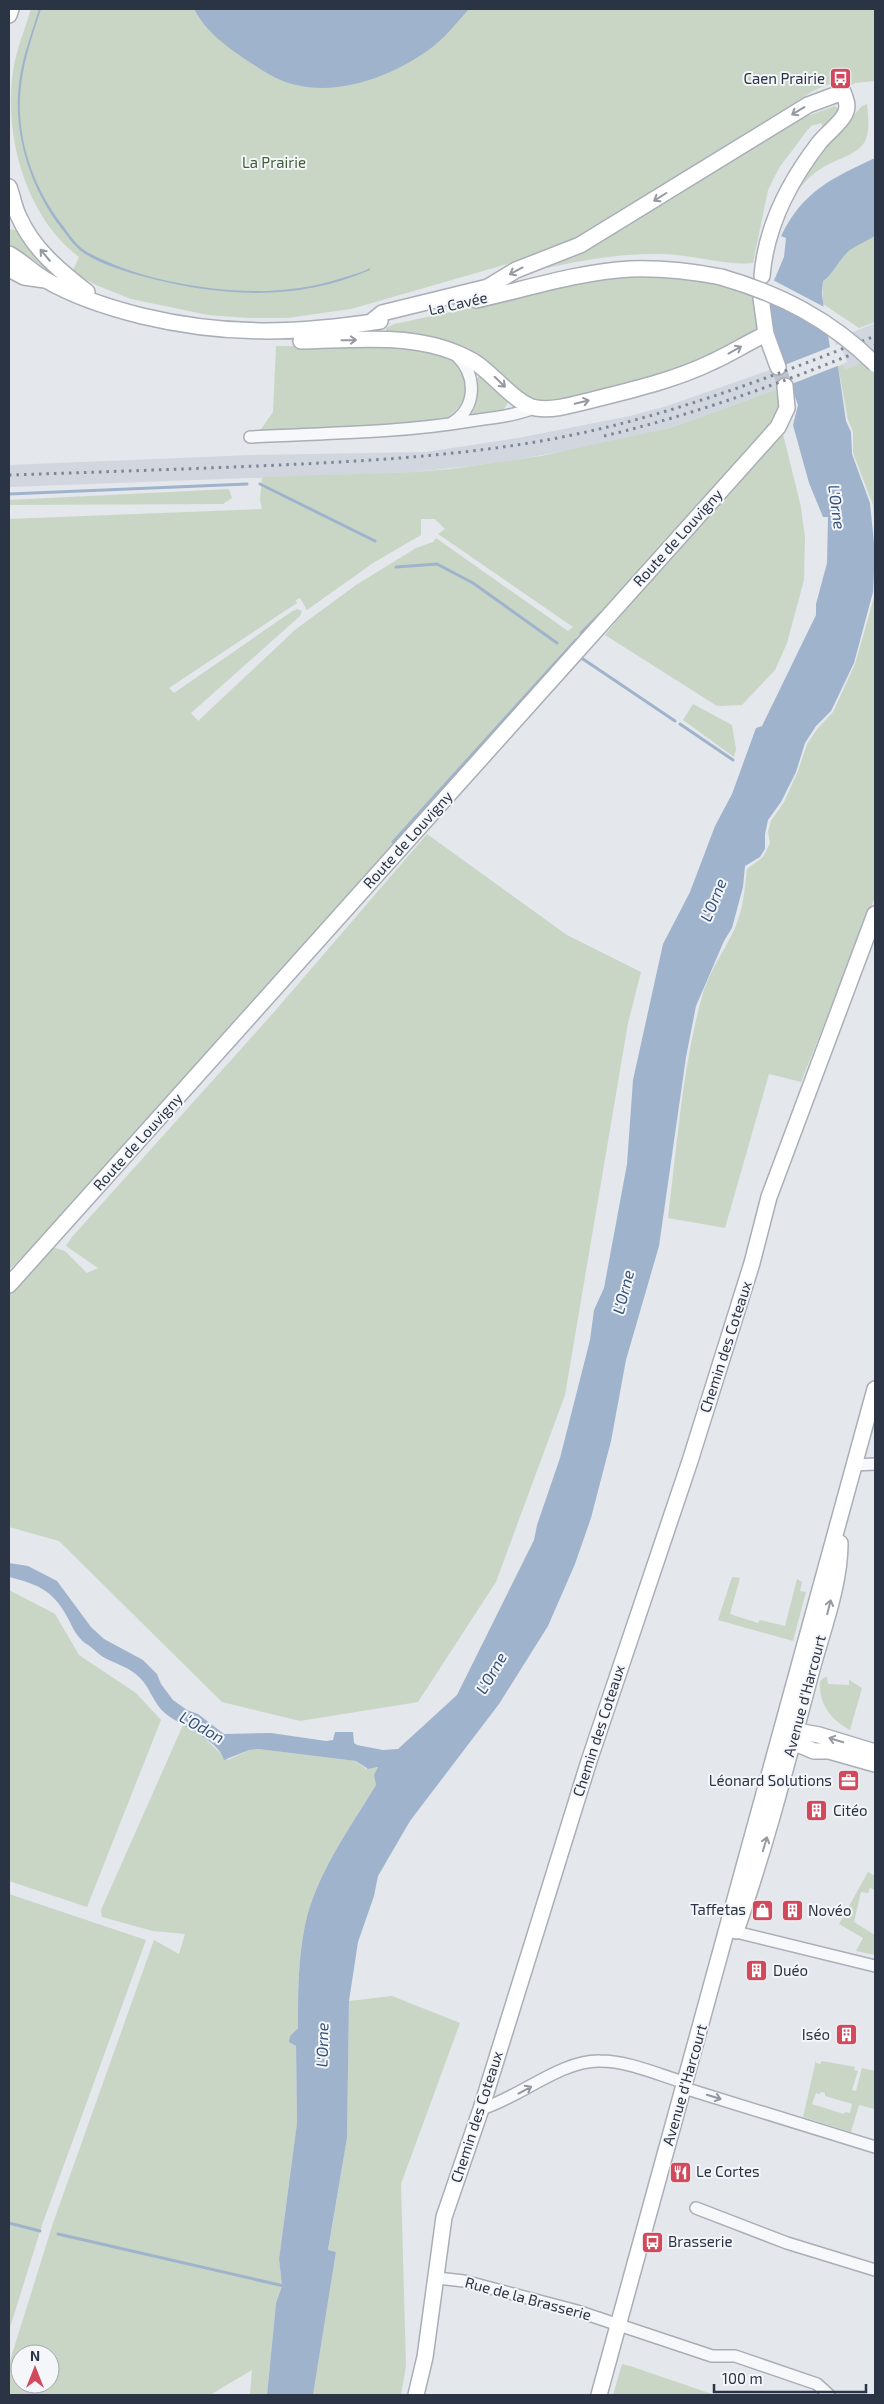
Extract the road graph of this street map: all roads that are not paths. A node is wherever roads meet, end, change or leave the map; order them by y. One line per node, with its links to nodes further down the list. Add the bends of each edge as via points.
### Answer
1 (11, 9): 2 (street)
2 (9, 15)
3 (9, 187): 4 (street)
4 (12, 207): 8 (street, one-way to 4, via 52,263)
5 (11, 260): 8 (street, via 24,277 45,280)
6 (762, 276): 9 (street, one-way to 9, via 765,247 780,206 820,141 844,115 848,105 843,92 808,105 580,245 516,270 488,287 382,313)
7 (761, 298): 11 (street)
8 (106, 306): 10 (street, via 181,325)
9 (371, 322): 10 (street, La Cavée, via 324,330); 13 (street, La Cavée, bridge, via 591,274 629,270 688,271 721,277 773,294 845,337)
10 (248, 332): 12 (street, one-way to 12, via 290,341 419,342)
11 (766, 334): 14 (street); 16 (street, one-way to 11, via 580,403 689,372)
12 (453, 352): 16 (street, one-way to 16, via 482,367 515,397); 17 (street, via 468,368 472,384 465,407)
13 (875, 364)
14 (778, 367)
15 (785, 386): 20 (street, Route de Louvigny, via 787,408 778,427)
16 (534, 408): 17 (street)
17 (448, 425): 18 (street)
18 (250, 437)
19 (875, 914): 30 (street, Chemin des Coteaux, via 768,1197 750,1272 589,1761)
20 (9, 1285)
21 (875, 1389): 23 (street, Avenue d'Harcourt)
22 (875, 1464): 23 (street)
23 (854, 1465): 24 (street, Avenue d'Harcourt, via 840,1524 840,1550 834,1584)
24 (788, 1734): 25 (street, via 814,1751); 26 (street, Avenue d'Harcourt, one-way to 24, via 768,1834); 27 (street, Avenue d'Harcourt)
25 (875, 1759)
26 (736, 1932): 27 (street, Avenue d'Harcourt); 28 (street)
27 (722, 1953): 29 (street, Avenue d'Harcourt)
28 (875, 1966)
29 (685, 2086): 30 (street, one-way to 29, via 500,2104 565,2069 591,2061 614,2062); 31 (street, one-way to 31); 35 (street, Avenue d'Harcourt)
30 (481, 2109): 34 (street, Chemin des Coteaux, via 444,2217)
31 (875, 2147)
32 (696, 2208): 33 (street, via 788,2243)
33 (875, 2270)
34 (438, 2278): 35 (street, Rue de la Brasserie, via 473,2283); 36 (street, Chemin des Coteaux, via 426,2357)
35 (618, 2324): 37 (street, Avenue d'Harcourt); 38 (street, Rue de la Brasserie, via 712,2356 735,2356 817,2384)
36 (416, 2395)
37 (599, 2395)
38 (829, 2395)

